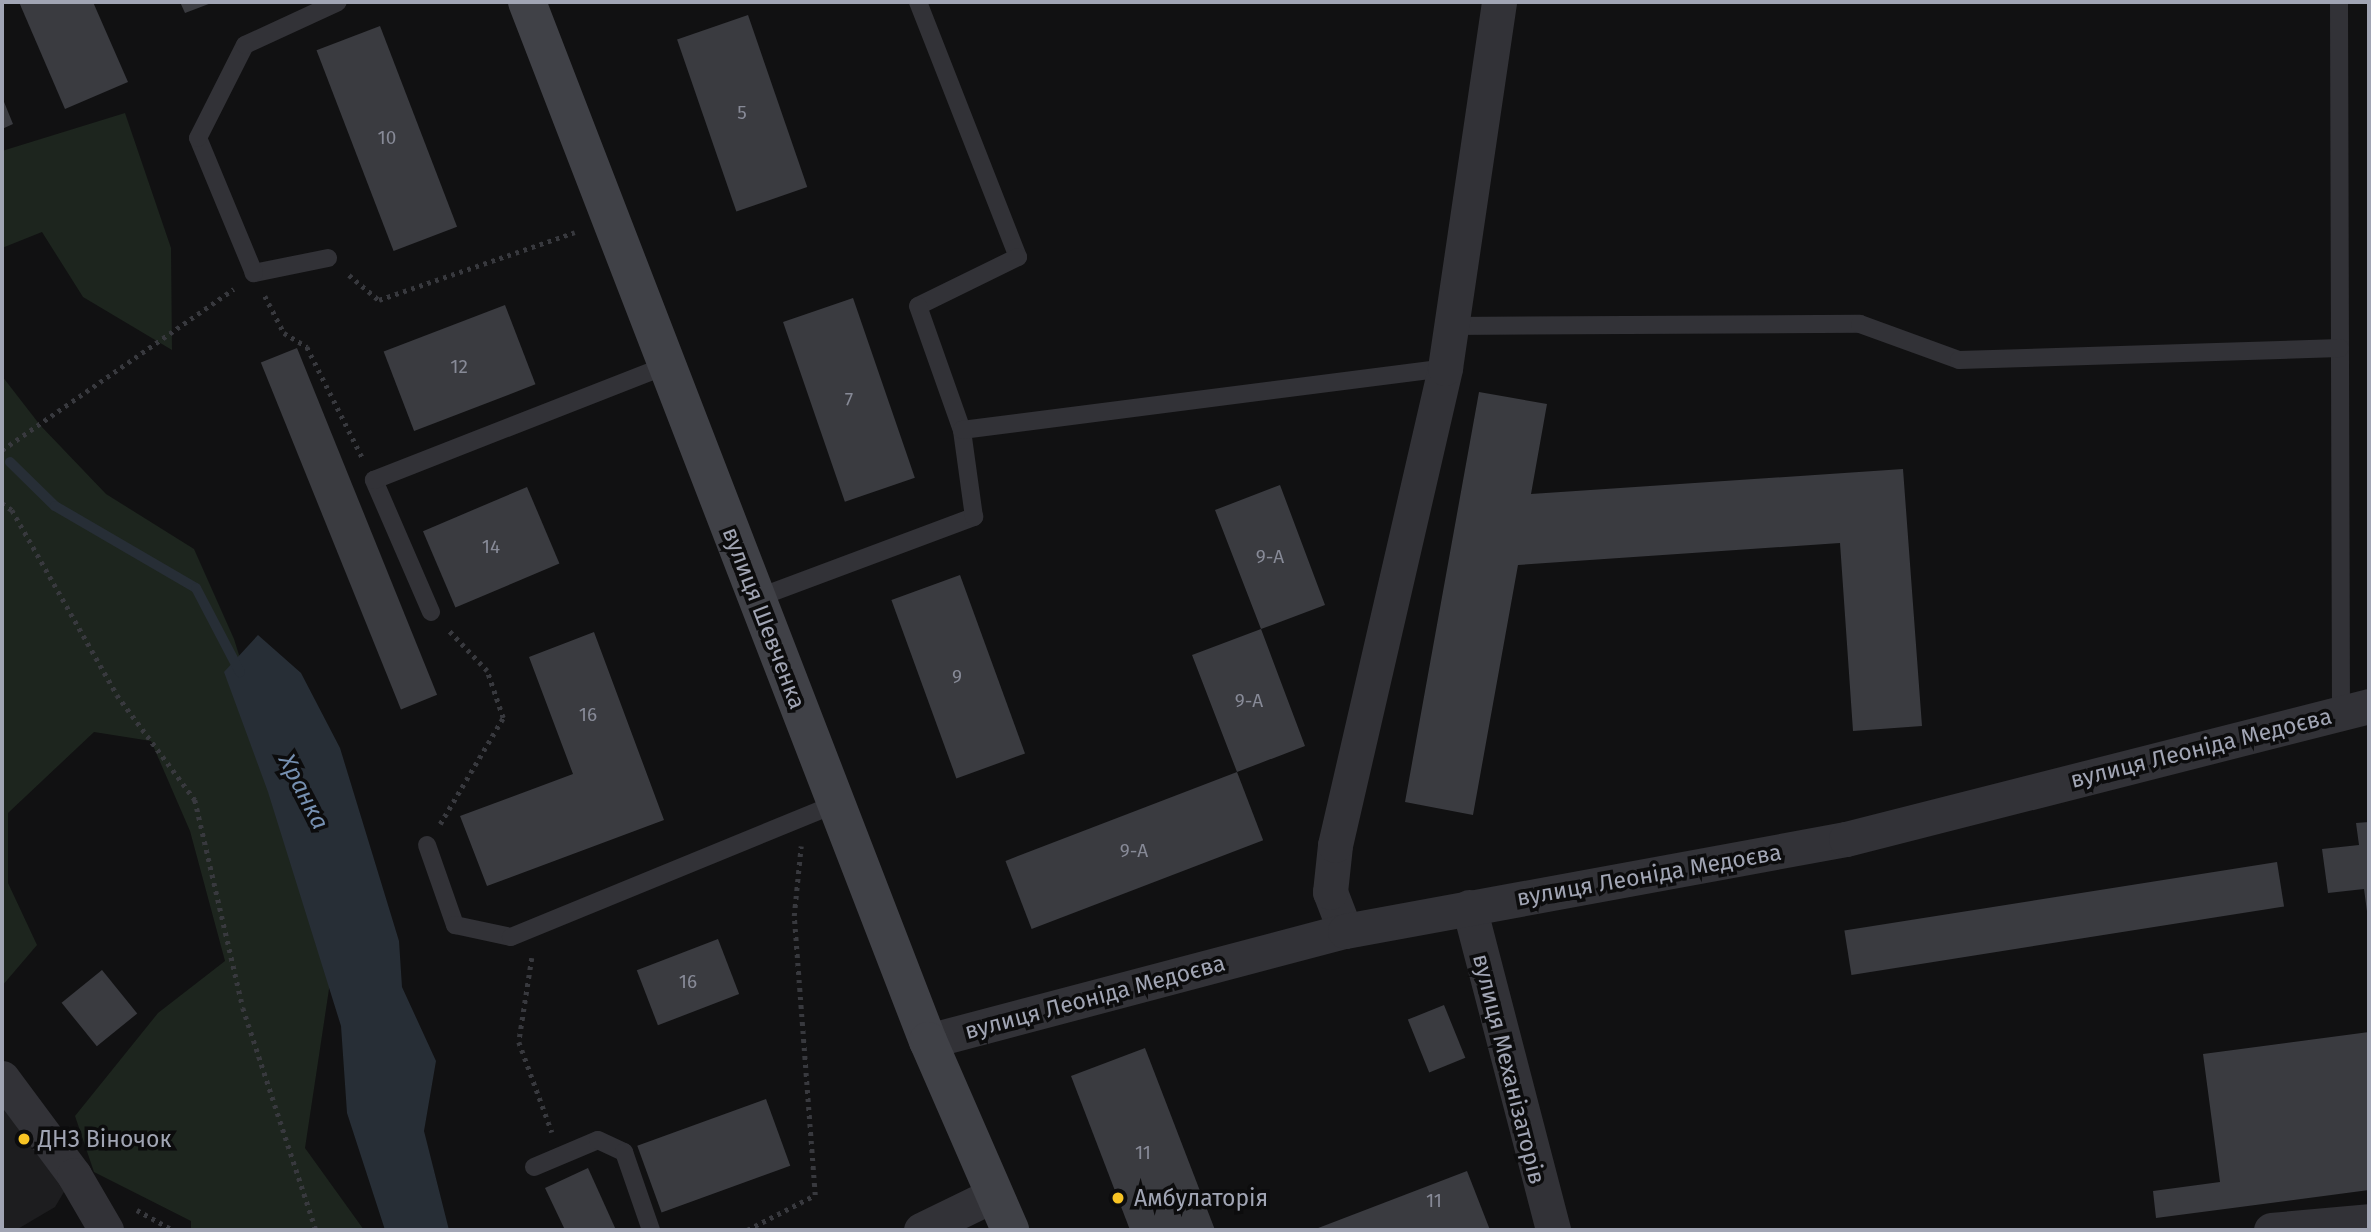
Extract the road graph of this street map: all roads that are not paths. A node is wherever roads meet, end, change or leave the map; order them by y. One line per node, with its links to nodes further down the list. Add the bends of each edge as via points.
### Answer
1 (338, 2): 6 (lane, via 245,45 198,138 254,274)
2 (527, 2): 9 (main road, вулиця Шевченка)
3 (918, 2): 11 (lane, via 1018,257 918,306)
4 (1499, 2): 7 (street)
5 (2339, 2): 8 (lane)
6 (328, 258)
7 (1449, 326): 8 (lane, via 1860,324 1959,360); 10 (street)
8 (2340, 348): 14 (lane)
9 (667, 365): 12 (main road, вулиця Шевченка); 13 (lane, via 373,480)
10 (1445, 368): 11 (lane); 18 (street, via 1335,845 1330,892)
11 (962, 430): 12 (lane, via 974,517)
12 (757, 598): 15 (main road, вулиця Шевченка)
13 (431, 612)
14 (2355, 709): 17 (street, вулиця Леоніда Медоєва, via 1846,839)
15 (820, 811): 16 (lane, via 511,937 455,925); 19 (main road, вулиця Шевченка)
16 (427, 845)
17 (1468, 907): 18 (street, вулиця Леоніда Медоєва); 28 (street, вулиця Механізаторів)
18 (1345, 931): 19 (street, вулиця Леоніда Медоєва)
19 (928, 1041): 22 (main road, вулиця Шевченка)
20 (2, 1078): 24 (street, via 74,1175)
21 (534, 1167): 25 (lane, via 598,1140 624,1152)
22 (993, 1195): 26 (street); 27 (main road, вулиця Шевченка)
23 (2369, 1221): 29 (street)
24 (106, 1230)
25 (651, 1230)
26 (921, 1230)
27 (1010, 1230)
28 (1553, 1230)
29 (2271, 1230)

